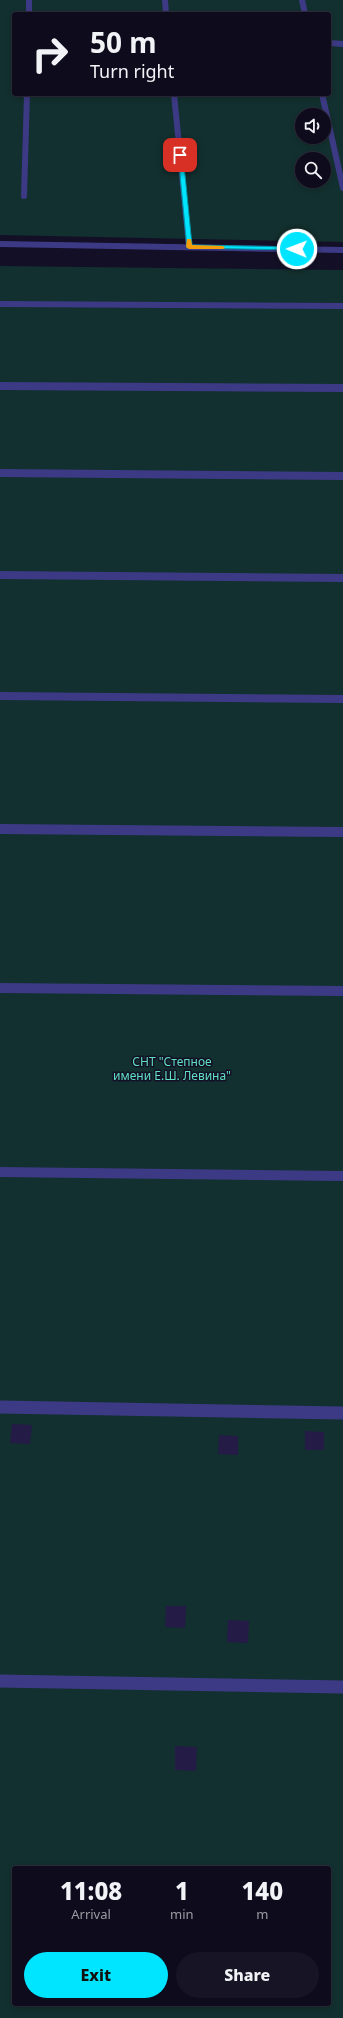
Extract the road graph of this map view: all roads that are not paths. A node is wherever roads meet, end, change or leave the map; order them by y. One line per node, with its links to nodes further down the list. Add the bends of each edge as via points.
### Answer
1 (29, 0): 4 (street)
2 (165, 0): 5 (street)
3 (302, 0): 6 (street)
4 (29, 12)
5 (166, 12)
6 (305, 12)
7 (331, 44): 8 (street)
8 (343, 44)
9 (26, 96): 13 (street)
10 (174, 96): 15 (street)
11 (322, 96): 12 (street)
12 (343, 188)
13 (24, 196)
14 (0, 244): 15 (street)
15 (189, 247): 16 (street)
16 (343, 250)
17 (0, 304): 18 (street)
18 (343, 306)
19 (0, 386): 20 (street)
20 (343, 388)
21 (0, 473): 22 (street)
22 (343, 476)
23 (0, 575): 24 (street)
24 (343, 578)
25 (0, 696): 26 (street)
26 (343, 699)
27 (0, 829): 28 (street)
28 (343, 832)
29 (0, 988): 30 (street)
30 (343, 991)
31 (0, 1172): 32 (street)
32 (343, 1176)
33 (0, 1407): 34 (street)
34 (343, 1413)
35 (0, 1681): 36 (street)
36 (343, 1687)

